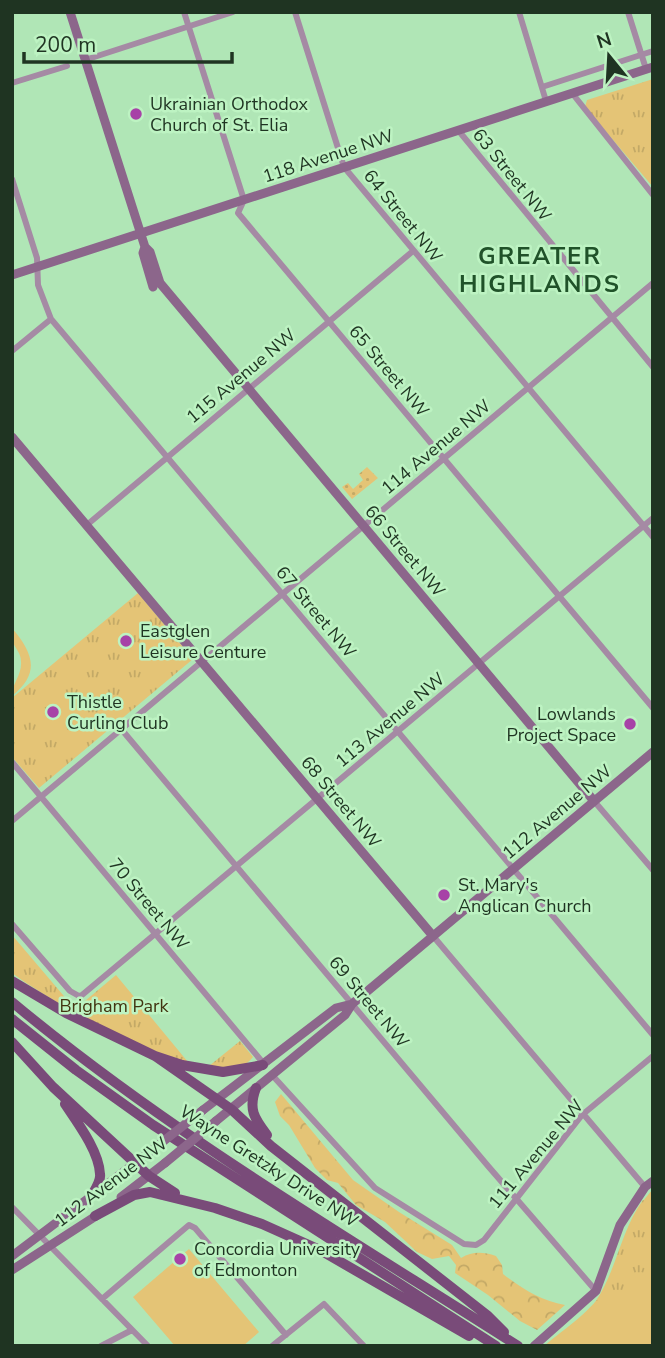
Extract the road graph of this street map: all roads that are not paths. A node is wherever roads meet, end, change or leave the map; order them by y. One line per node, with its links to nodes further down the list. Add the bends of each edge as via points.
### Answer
1 (70, 12): 10 (main road, 66 Street NW)
2 (184, 12): 7 (street, 65 Street NW)
3 (233, 12): 7 (street)
4 (295, 12): 18 (street, 64 Street NW)
5 (519, 12): 14 (street)
6 (628, 12): 9 (street)
7 (189, 27): 10 (street); 21 (street, 65 Street NW)
8 (653, 51): 9 (street)
9 (641, 55): 12 (street); 14 (street)
10 (85, 61): 22 (main road, 66 Street NW)
11 (67, 66): 13 (street)
12 (649, 68): 15 (main road, 118 Avenue NW)
13 (12, 83)
14 (542, 87): 16 (street)
15 (572, 93): 16 (main road, 118 Avenue NW); 20 (street)
16 (547, 101): 17 (main road, 118 Avenue NW)
17 (458, 130): 18 (main road, 118 Avenue NW); 29 (street, 63 Street NW)
18 (344, 167): 21 (main road, 118 Avenue NW); 24 (street, 64 Street NW)
19 (12, 179): 25 (street, 67 Street NW)
20 (653, 195)
21 (244, 200): 22 (main road, 118 Avenue NW); 31 (street, 65 Street NW, via 239,213)
22 (140, 233): 23 (main road, 66 Street NW); 25 (main road, 118 Avenue NW)
23 (145, 247): 28 (main road, 66 Street NW); 34 (main road, 66 Street NW, via 165,290)
24 (413, 251): 31 (street, 115 Avenue NW); 35 (street, 64 Street NW)
25 (37, 267): 26 (main road, 118 Avenue NW); 30 (street, 67 Street NW, via 38,285)
26 (12, 275)
27 (653, 282): 29 (street, 114 Avenue NW)
28 (153, 287)
29 (611, 317): 33 (street, 63 Street NW); 35 (street, 114 Avenue NW)
30 (51, 319): 32 (street); 37 (street, 67 Street NW)
31 (328, 320): 34 (street, 115 Avenue NW); 38 (street, 65 Street NW)
32 (12, 351)
33 (653, 367)
34 (247, 388): 37 (street, 115 Avenue NW); 41 (main road, 66 Street NW)
35 (528, 388): 38 (street, 114 Avenue NW); 42 (street, 64 Street NW)
36 (12, 437): 40 (main road, 68 Street NW)
37 (168, 457): 40 (street, 115 Avenue NW); 44 (street, 67 Street NW)
38 (444, 459): 41 (street, 114 Avenue NW); 45 (street, 65 Street NW)
39 (653, 518): 42 (street, 113 Avenue NW)
40 (88, 524): 46 (main road, 68 Street NW)
41 (363, 526): 44 (street, 114 Avenue NW); 47 (main road, 66 Street NW)
42 (643, 526): 43 (street, 64 Street NW); 45 (street, 113 Avenue NW)
43 (653, 537)
44 (282, 593): 46 (street, 114 Avenue NW); 50 (street, 67 Street NW)
45 (559, 596): 47 (street, 113 Avenue NW); 48 (street, 65 Street NW)
46 (202, 662): 49 (street, 114 Avenue NW); 54 (main road, 68 Street NW)
47 (479, 663): 50 (street, 113 Avenue NW); 55 (main road, 66 Street NW)
48 (653, 708)
49 (122, 730): 53 (street, 114 Avenue NW); 57 (street, 69 Street NW)
50 (398, 732): 54 (street, 113 Avenue NW); 58 (street, 67 Street NW)
51 (653, 752): 55 (main road, 112 Avenue NW)
52 (12, 762): 53 (street, 70 Street NW)
53 (42, 797): 56 (street, 114 Avenue NW); 61 (street, 70 Street NW)
54 (317, 799): 57 (street, 113 Avenue NW); 62 (main road, 68 Street NW)
55 (594, 801): 58 (main road, 112 Avenue NW); 59 (street, 66 Street NW)
56 (12, 821)
57 (237, 867): 61 (street, 113 Avenue NW); 65 (street, 69 Street NW)
58 (514, 869): 62 (main road, 112 Avenue NW); 67 (street, 67 Street NW)
59 (653, 870)
60 (12, 924): 61 (street, 113 Avenue NW, via 79,996)
61 (156, 935): 71 (street, 70 Street NW)
62 (433, 936): 65 (main road, 112 Avenue NW); 77 (street, 68 Street NW)
63 (12, 981): 69 (main road)
64 (12, 1002): 101 (main road, Wayne Gretzky Drive NW, via 159,1115)
65 (352, 1004): 71 (main road, 112 Avenue NW, via 336,1008); 72 (main road, 112 Avenue NW, via 345,1015); 83 (street, 69 Street NW)
66 (12, 1019): 100 (main road, Wayne Gretzky Drive NW, via 153,1125)
67 (653, 1035)
68 (12, 1042): 73 (main road)
69 (155, 1056): 71 (main road, via 223,1072); 75 (main road)
70 (653, 1056): 77 (street, 111 Avenue NW)
71 (264, 1065): 75 (main road, 112 Avenue NW)
72 (272, 1075): 74 (main road, 112 Avenue NW); 83 (street, 111 Avenue NW, via 375,1188 464,1244 484,1240)
73 (53, 1087): 79 (main road); 82 (main road, via 98,1164 100,1180)
74 (256, 1088): 76 (main road, 112 Avenue NW); 78 (main road, via 250,1102 252,1111)
75 (217, 1099): 76 (main road); 79 (main road, 112 Avenue NW, bridge)
76 (230, 1109): 78 (main road); 80 (main road, 112 Avenue NW, bridge)
77 (582, 1115): 81 (street, 68 Street NW); 83 (street, 111 Avenue NW)
78 (280, 1151): 101 (main road, via 488,1316)
79 (136, 1163): 80 (main road); 82 (main road, 112 Avenue NW)
80 (149, 1176): 84 (main road); 86 (main road, 112 Avenue NW)
81 (649, 1184): 91 (main road, via 620,1225)
82 (92, 1195): 87 (main road, 112 Avenue NW)
83 (516, 1199): 91 (street, 69 Street NW)
84 (190, 1200): 86 (main road, via 141,1193); 99 (main road, via 320,1250)
85 (12, 1207): 87 (street)
86 (95, 1216): 88 (main road, 112 Avenue NW)
87 (40, 1235): 88 (street); 89 (main road, 112 Avenue NW)
88 (50, 1246): 90 (main road, 112 Avenue NW); 92 (street)
89 (12, 1256)
90 (12, 1270)
91 (596, 1291): 102 (main road)
92 (102, 1299): 93 (street); 94 (street, via 189,1225)
93 (132, 1330): 96 (street); 97 (street)
94 (286, 1335): 95 (street); 98 (street, via 324,1304)
95 (275, 1345)
96 (101, 1346)
97 (148, 1346)
98 (364, 1346)
99 (490, 1346)
100 (496, 1346)
101 (518, 1346)
102 (534, 1346)

